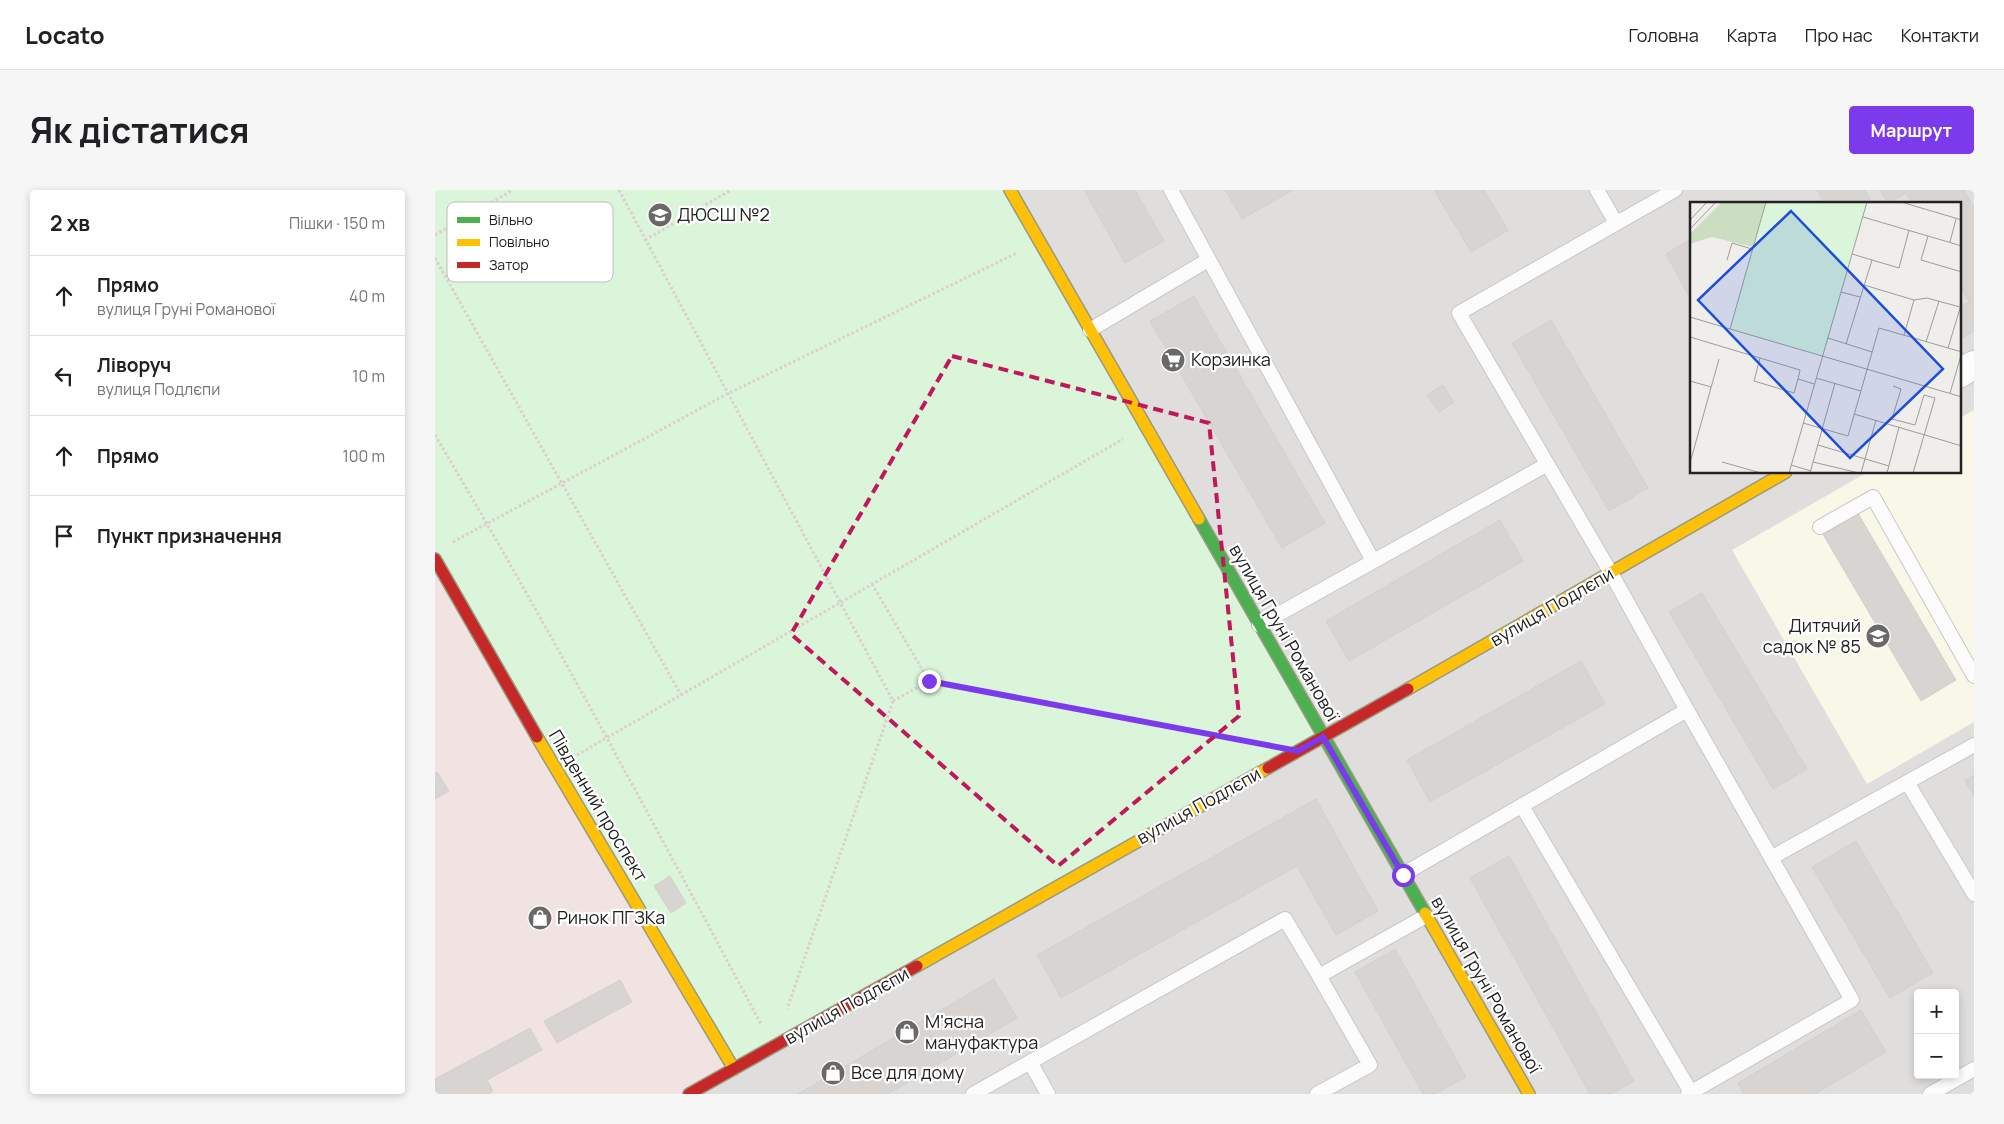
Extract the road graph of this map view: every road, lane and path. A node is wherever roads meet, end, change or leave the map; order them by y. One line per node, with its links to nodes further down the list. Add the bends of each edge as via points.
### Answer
1 (513, 190): 8 (path)
2 (619, 190): 12 (path)
3 (731, 190): 12 (path)
4 (1010, 190): 13 (street, вулиця Груні Романової)
5 (1171, 190): 15 (lane)
6 (1597, 190): 9 (lane)
7 (1675, 190): 9 (lane)
8 (492, 202)
9 (1616, 223): 24 (lane, via 1459,313)
10 (447, 228): 11 (path)
11 (435, 235)
12 (645, 240): 21 (path)
13 (1040, 242): 18 (street, вулиця Груні Романової); 21 (path)
14 (435, 258): 16 (path)
15 (1208, 260): 18 (lane); 30 (lane)
16 (447, 279)
17 (448, 282): 26 (path)
18 (1090, 330): 22 (street, вулиця Груні Романової)
19 (1974, 365): 20 (street)
20 (1961, 372)
21 (727, 394): 26 (path); 34 (path)
22 (1145, 426): 33 (path); 35 (street, вулиця Груні Романової)
23 (435, 435): 27 (path)
24 (1546, 465): 30 (lane); 32 (lane)
25 (1784, 474): 32 (street, вулиця Подлєпи)
26 (561, 482): 27 (path); 38 (path)
27 (487, 523): 29 (path); 41 (path)
28 (1820, 527): 36 (lane, via 1873,497)
29 (452, 542)
30 (1373, 561): 35 (lane)
31 (437, 566): 45 (street, Південний проспект)
32 (1611, 573): 40 (lane); 42 (street, вулиця Подлєпи)
33 (872, 584): 34 (path); 37 (path)
34 (839, 603): 38 (path); 39 (path)
35 (1259, 625): 42 (street, вулиця Груні Романової)
36 (1974, 676)
37 (929, 681): 39 (path); 43 (path)
38 (681, 695): 41 (path)
39 (893, 702): 53 (path)
40 (1687, 710): 47 (lane); 48 (lane)
41 (608, 737): 45 (path); 54 (path)
42 (1323, 737): 49 (street, вулиця Груні Романової); 54 (street, вулиця Подлєпи)
43 (1259, 743)
44 (1974, 745): 46 (lane)
45 (555, 768): 56 (street, Південний проспект)
46 (1907, 782): 48 (lane); 50 (lane)
47 (1522, 806): 49 (lane); 58 (lane)
48 (1771, 858): 58 (lane, via 1852,1000)
49 (1403, 875): 51 (street, вулиця Груні Романової)
50 (1974, 894)
51 (1426, 916): 52 (lane); 63 (street, вулиця Груні Романової)
52 (1319, 976): 55 (lane, via 1285,919); 62 (lane, via 1370,1065)
53 (786, 1010)
54 (773, 1047): 56 (street, вулиця Подлєпи)
55 (1030, 1062): 60 (lane); 61 (lane)
56 (734, 1069): 59 (street, вулиця Подлєпи)
57 (1974, 1069): 64 (lane)
58 (1690, 1093)
59 (689, 1094)
60 (973, 1094)
61 (1048, 1094)
62 (1317, 1094)
63 (1529, 1094)
64 (1930, 1094)

